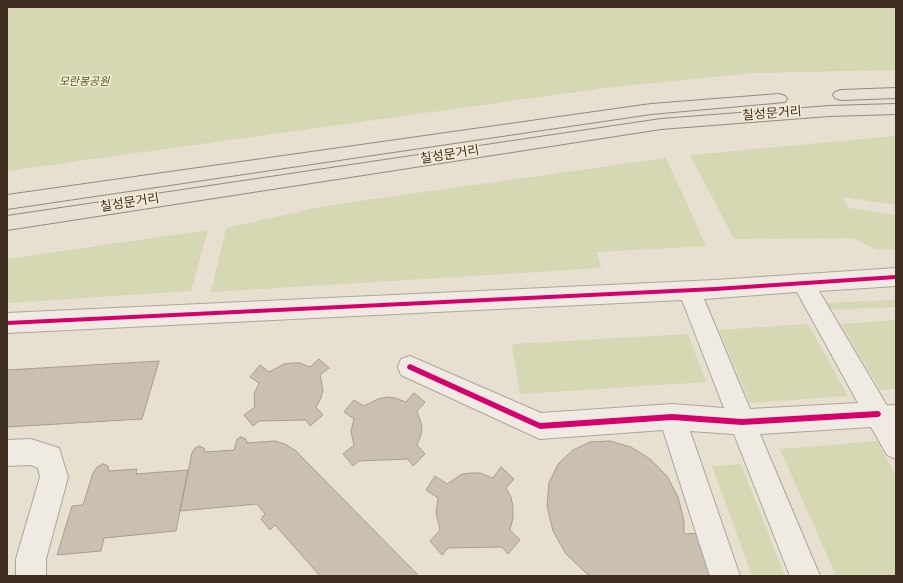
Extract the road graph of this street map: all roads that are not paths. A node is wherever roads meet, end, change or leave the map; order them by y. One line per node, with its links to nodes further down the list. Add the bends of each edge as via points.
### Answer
1 (896, 93): 3 (main road, 칠성문거리, via 651,109)
2 (896, 109): 4 (main road, 칠성문거리, via 829,111 661,124)
3 (7, 202)
4 (7, 223)
5 (896, 277): 6 (street)
6 (803, 283): 7 (street); 10 (street)
7 (689, 290): 8 (street); 12 (street)
8 (7, 323)
9 (410, 367): 11 (street, via 540,426)
10 (887, 413): 12 (street); 13 (street)
11 (672, 417): 12 (street); 16 (street)
12 (742, 422): 17 (street)
13 (896, 446)
14 (7, 453): 15 (street, via 31,452 49,458 54,477 31,559)
15 (31, 576)
16 (725, 576)
17 (805, 576)

